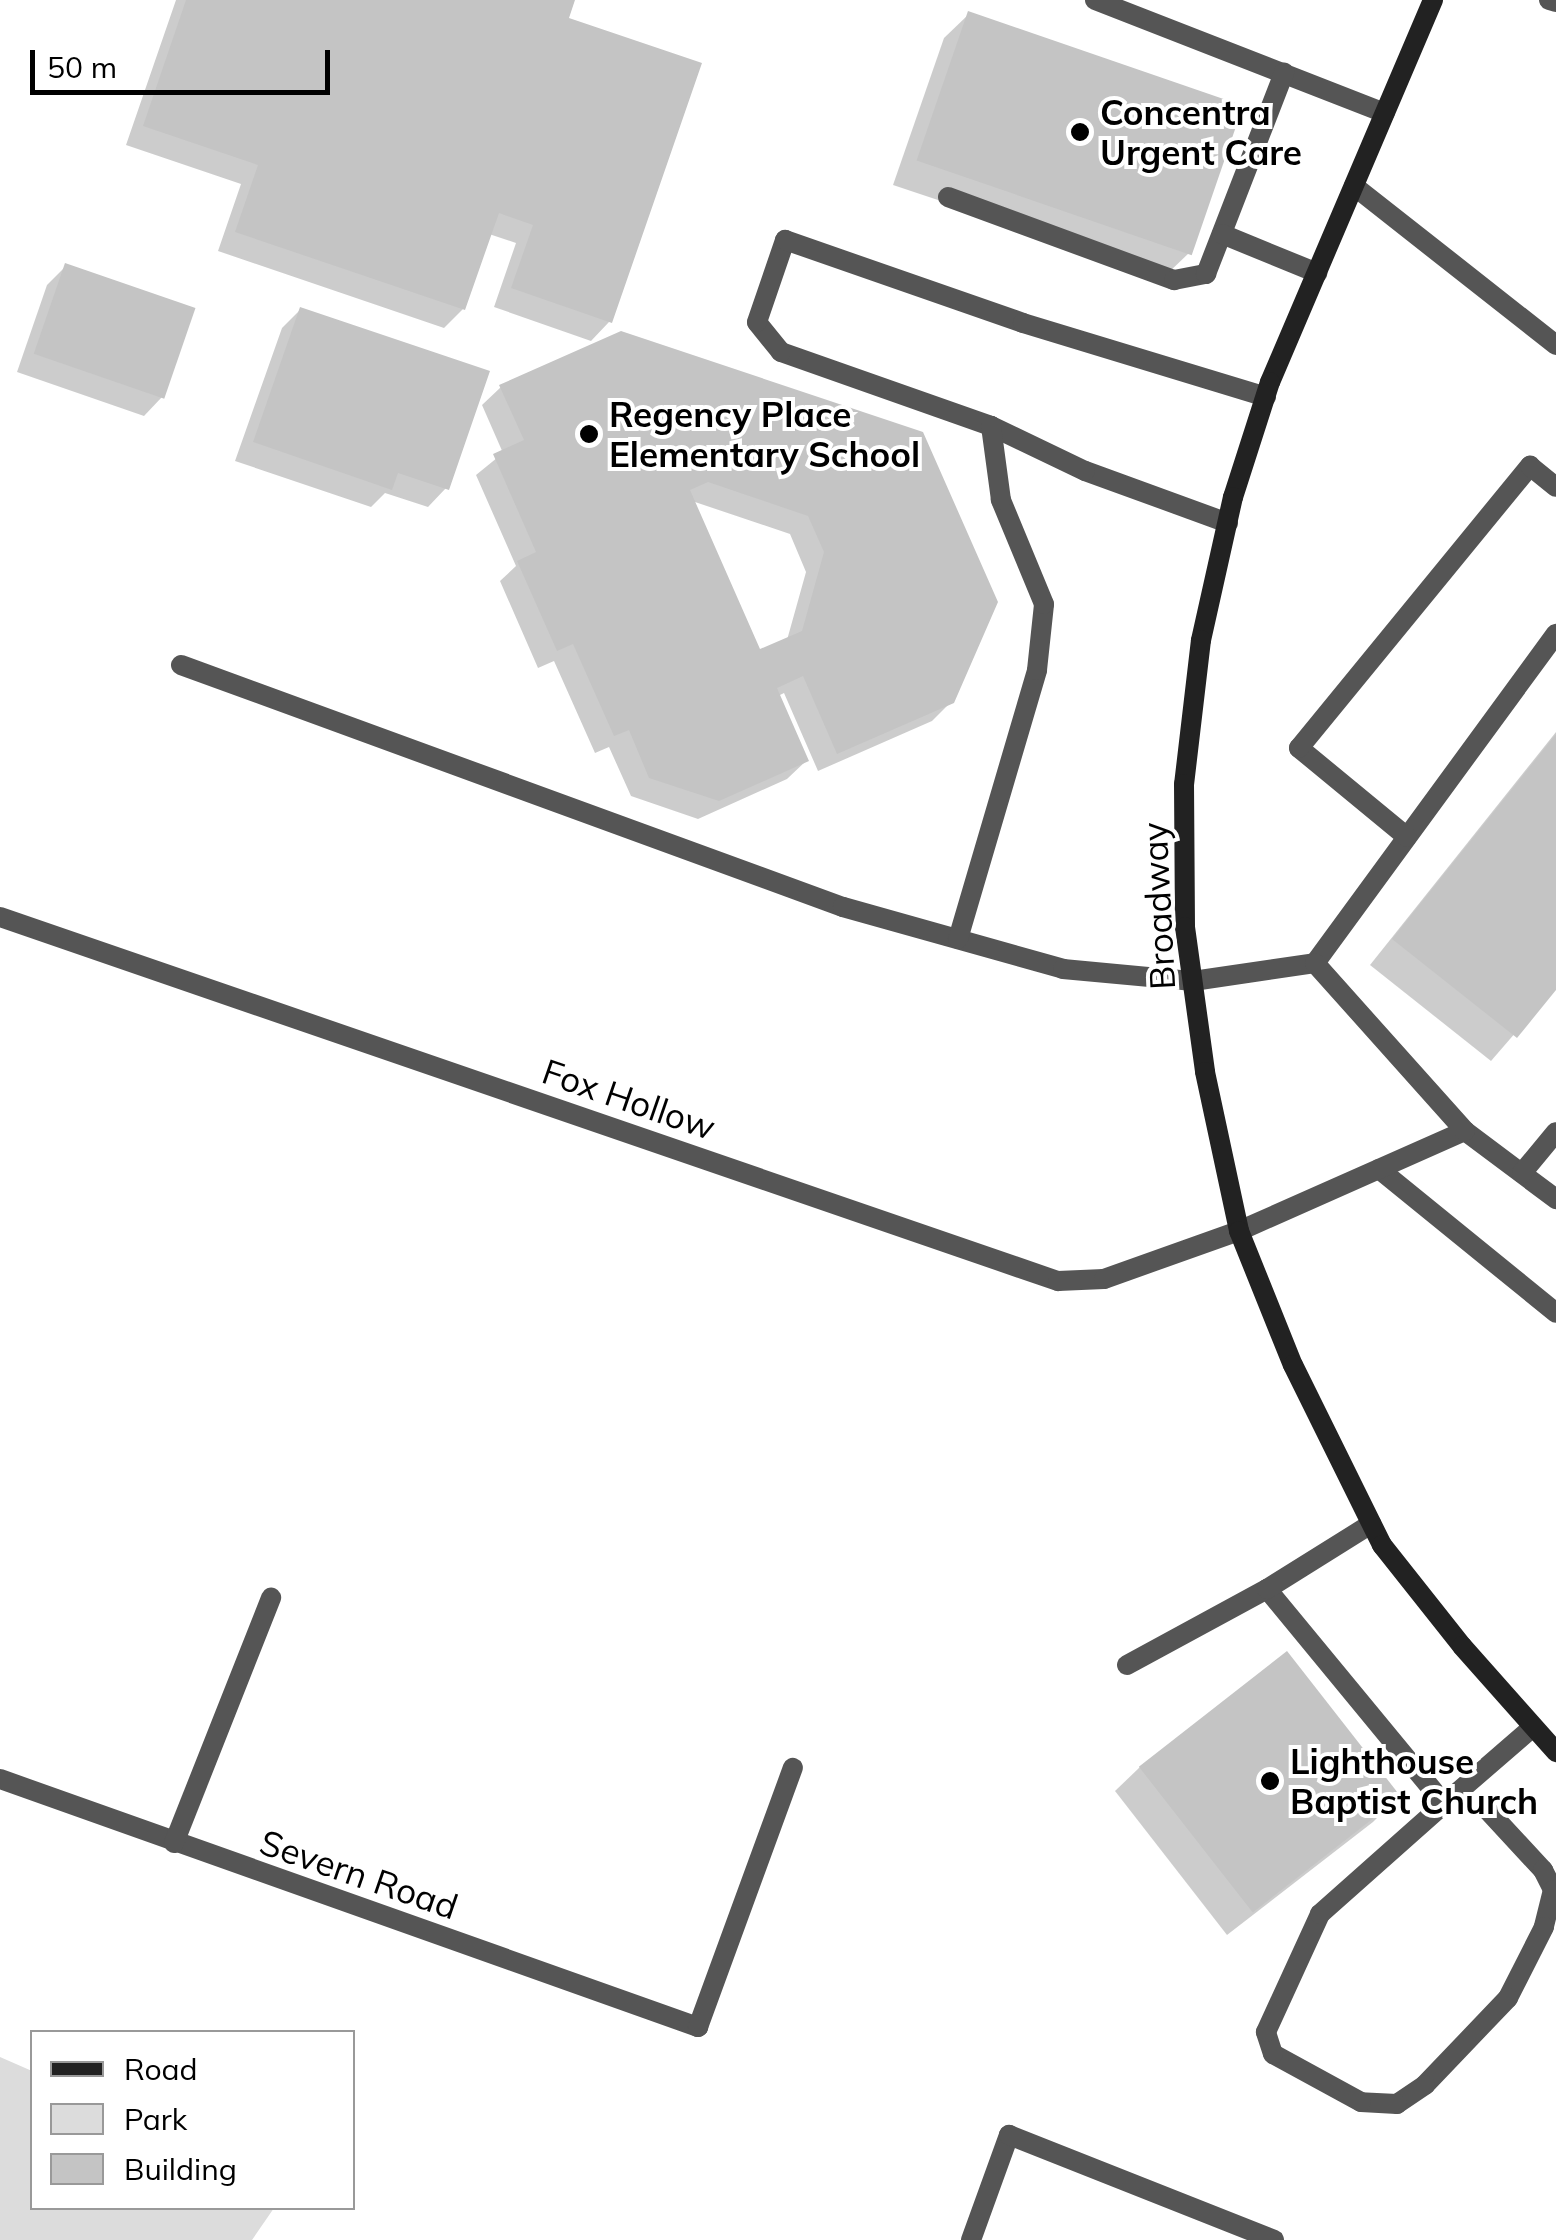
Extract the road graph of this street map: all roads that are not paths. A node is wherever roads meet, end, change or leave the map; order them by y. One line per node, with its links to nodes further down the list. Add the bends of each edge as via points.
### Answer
1 (1095, 0): 5 (street)
2 (1433, 0): 6 (main road, Broadway)
3 (1549, 0): 4 (street)
4 (1556, 2)
5 (1284, 73): 6 (street); 9 (street)
6 (1385, 112): 7 (main road, Broadway)
7 (1354, 186): 10 (main road, Broadway); 11 (street)
8 (948, 196): 9 (street, via 1174,280 1206,274)
9 (1222, 234): 10 (street)
10 (1317, 273): 12 (main road, Broadway)
11 (1556, 346)
12 (1266, 397): 13 (street, via 784,240 757,322 781,352); 15 (main road, Broadway)
13 (991, 426): 15 (street, via 1085,471); 20 (street, via 1001,500 1044,604 1037,670)
14 (1556, 487): 18 (street, via 1530,466 1298,748)
15 (1228, 523): 22 (main road, Broadway, via 1201,640 1184,784)
16 (1556, 634): 18 (street)
17 (181, 665): 20 (street, via 844,907)
18 (1407, 837): 21 (street)
19 (0, 917): 28 (street, Fox Hollow, via 1058,1281 1104,1279)
20 (958, 940): 22 (street, via 1064,969)
21 (1315, 963): 22 (street); 23 (street)
22 (1193, 981): 28 (main road, Broadway)
23 (1465, 1131): 25 (street, Fox Hollow); 26 (street)
24 (1556, 1132): 26 (street)
25 (1378, 1169): 28 (street, Fox Hollow); 29 (street)
26 (1522, 1173): 27 (street)
27 (1556, 1199)
28 (1239, 1230): 30 (main road, Broadway, via 1294,1366)
29 (1556, 1313)
30 (1371, 1524): 31 (street); 34 (main road, Broadway)
31 (1267, 1589): 33 (street); 38 (street)
32 (271, 1598): 39 (street)
33 (1127, 1665)
34 (1533, 1727): 35 (main road, Broadway); 38 (street)
35 (1556, 1752)
36 (793, 1768): 39 (street, Severn Road, via 698,2027)
37 (0, 1779): 39 (street, Severn Road)
38 (1444, 1804): 38 (street, via 1320,1914 1266,2032 1272,2054 1361,2102 1397,2104 1425,2085 1508,1998 1544,1927 1553,1890 1543,1870 1480,1802)
39 (174, 1843)
40 (972, 2240): 41 (street, via 1009,2134)
41 (1274, 2240)

